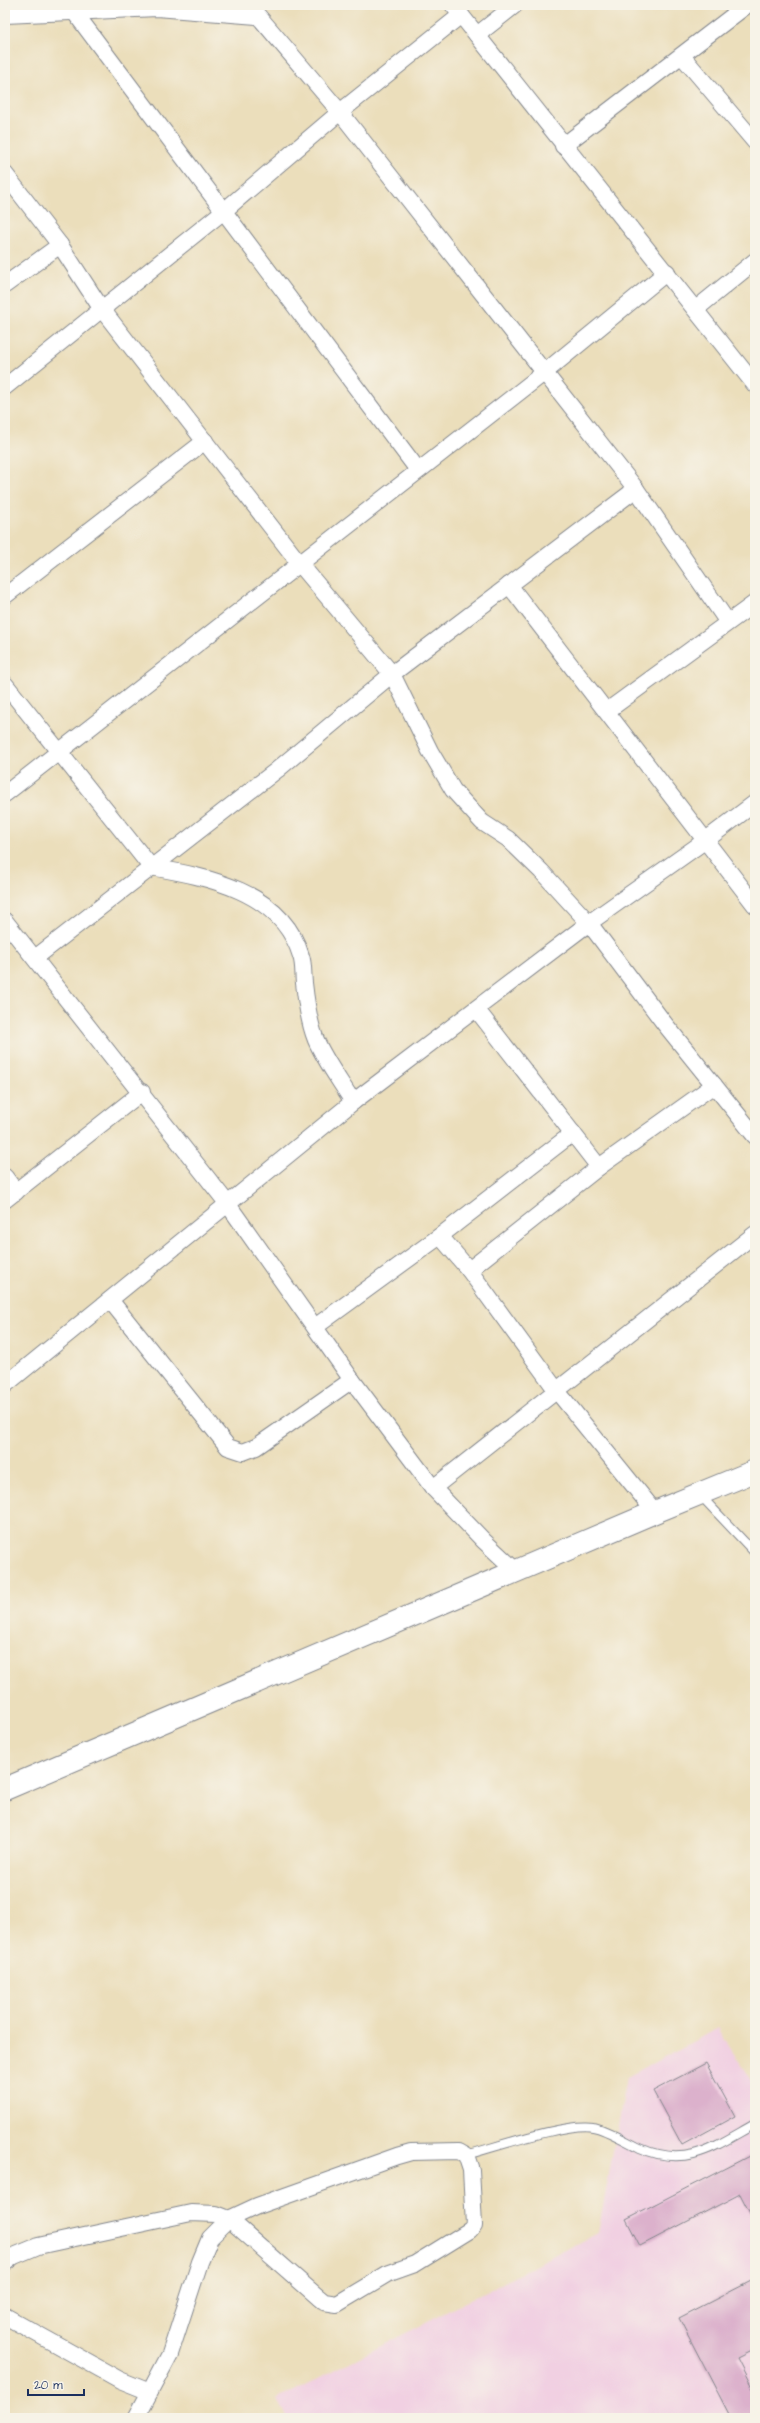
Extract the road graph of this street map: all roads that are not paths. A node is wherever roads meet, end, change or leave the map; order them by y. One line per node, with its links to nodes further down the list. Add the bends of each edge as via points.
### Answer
1 (515, 5): 7 (street)
2 (746, 5): 8 (street)
3 (71, 8): 4 (street); 6 (street); 13 (street)
4 (253, 10): 9 (street)
5 (457, 10): 7 (street); 9 (street)
6 (5, 15)
7 (477, 35): 11 (street)
8 (682, 56): 10 (street); 11 (street)
9 (340, 112): 13 (street); 20 (street)
10 (755, 142)
11 (563, 146): 16 (street)
12 (5, 174): 14 (street)
13 (225, 210): 18 (street); 24 (street)
14 (60, 244): 17 (street); 18 (street)
15 (755, 261): 19 (street)
16 (667, 272): 19 (street); 20 (street)
17 (5, 285)
18 (101, 308): 22 (street); 23 (street)
19 (696, 309): 21 (street)
20 (545, 372): 24 (street); 25 (street)
21 (755, 385)
22 (5, 387)
23 (205, 441): 26 (street); 28 (street)
24 (418, 470): 26 (street)
25 (636, 489): 27 (street); 30 (street)
26 (300, 564): 31 (street); 34 (street, via 175,658)
27 (509, 585): 31 (street); 33 (street)
28 (5, 596)
29 (755, 603): 30 (street)
30 (727, 621): 33 (street)
31 (392, 674): 38 (street, via 277,770); 41 (street, via 430,751 453,790 482,822 508,840 541,871)
32 (5, 684): 34 (street)
33 (607, 711): 37 (street)
34 (58, 753): 35 (street); 38 (street)
35 (5, 794)
36 (755, 803): 37 (street)
37 (706, 840): 39 (street); 41 (street)
38 (151, 867): 42 (street); 46 (street, via 206,877 234,887 263,904 280,919 301,956 305,994 316,1039)
39 (755, 905)
40 (5, 920): 42 (street)
41 (589, 923): 43 (street); 44 (street)
42 (35, 958): 45 (street)
43 (477, 1010): 46 (street); 47 (street)
44 (714, 1084): 48 (street); 49 (street)
45 (142, 1092): 51 (street); 52 (street)
46 (353, 1102): 52 (street)
47 (573, 1133): 49 (street); 54 (street)
48 (755, 1136)
49 (599, 1166): 55 (street)
50 (5, 1177): 51 (street)
51 (10, 1196)
52 (227, 1203): 56 (street); 57 (street)
53 (755, 1234): 60 (street)
54 (440, 1236): 55 (street); 57 (street)
55 (469, 1270): 60 (street)
56 (110, 1300): 58 (street, via 228,1447 243,1452 256,1447); 59 (street)
57 (315, 1327): 58 (street)
58 (352, 1380): 62 (street)
59 (5, 1385)
60 (557, 1391): 62 (street); 64 (street)
61 (755, 1471): 63 (main road)
62 (433, 1488): 66 (street)
63 (699, 1494): 64 (main road); 65 (lane)
64 (655, 1512): 66 (main road)
65 (755, 1553)
66 (517, 1572): 67 (main road)
67 (5, 1789)
68 (755, 2124): 69 (lane, via 704,2152 690,2156 660,2156 593,2127 561,2130)
69 (466, 2155): 70 (street, via 459,2151 411,2152 304,2189); 70 (street, via 471,2170 474,2225 470,2230 415,2264 387,2274 337,2304 324,2302)
70 (229, 2219): 71 (street, via 216,2214 191,2213 162,2218 38,2246 14,2256); 73 (street, via 210,2238 170,2354)
71 (5, 2263)
72 (5, 2316): 73 (street, via 120,2380)
73 (150, 2392): 74 (street)
74 (136, 2418)

